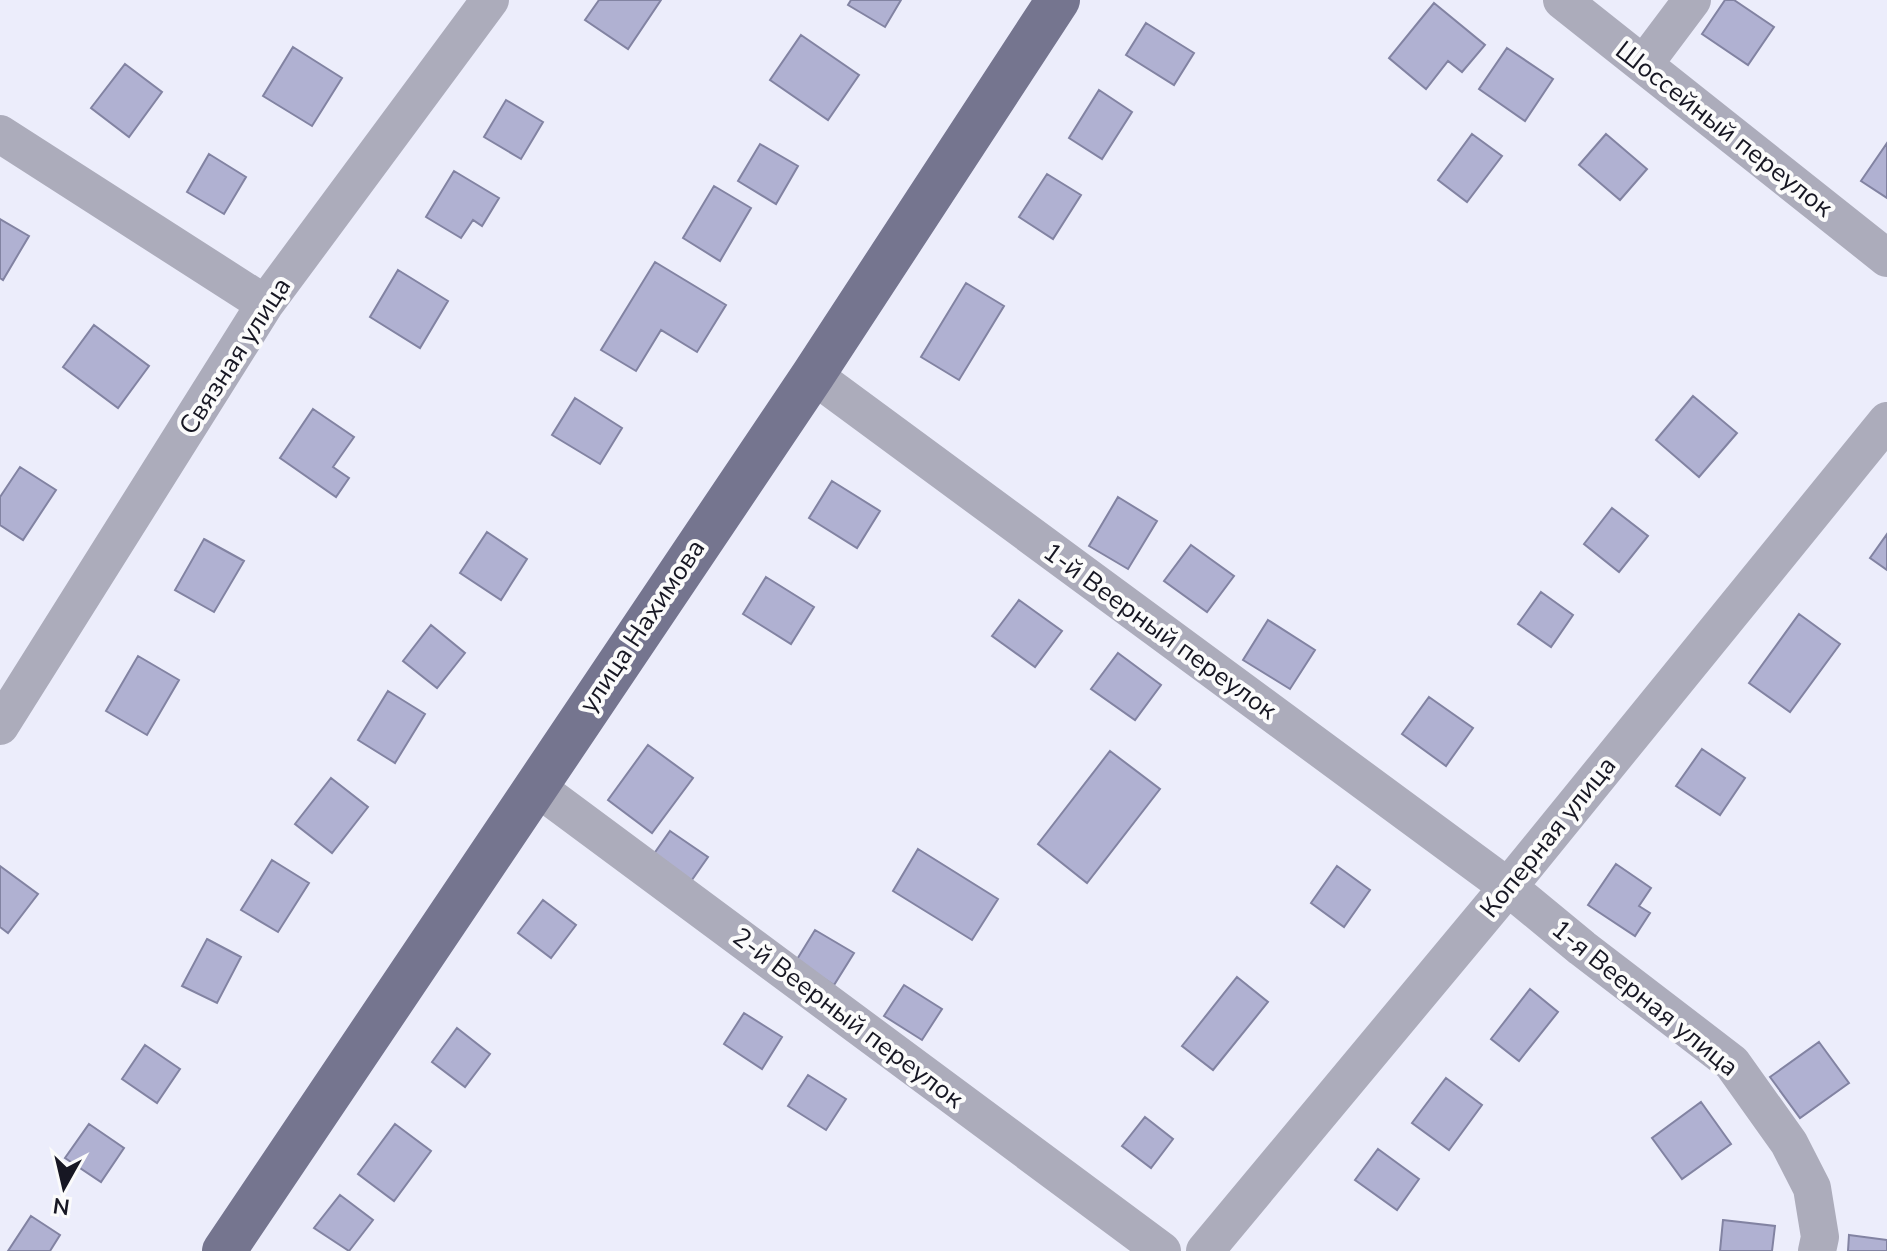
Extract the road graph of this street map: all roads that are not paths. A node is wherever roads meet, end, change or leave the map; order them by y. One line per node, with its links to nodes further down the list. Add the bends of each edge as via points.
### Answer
1 (490, 0): 8 (street, Связная улица)
2 (1058, 0): 9 (main road, улица Нахимова)
3 (1562, 0): 5 (street, Шоссейный переулок)
4 (1692, 0): 5 (street)
5 (1644, 64): 7 (street, Шоссейный переулок)
6 (0, 134): 8 (street)
7 (1887, 258)
8 (265, 304): 11 (street, Связная улица)
9 (813, 375): 12 (main road, улица Нахимова); 13 (street, 1-й Веерный переулок)
10 (1887, 421): 13 (street, Коперная улица)
11 (0, 726)
12 (535, 786): 14 (main road, улица Нахимова); 15 (street, 2-й Веерный переулок)
13 (1508, 887): 16 (street, Коперная улица); 17 (street, 1-я Веерная улица, via 1732,1063 1789,1143 1812,1188 1820,1237)
14 (224, 1251)
15 (1162, 1251)
16 (1205, 1251)
17 (1817, 1251)

